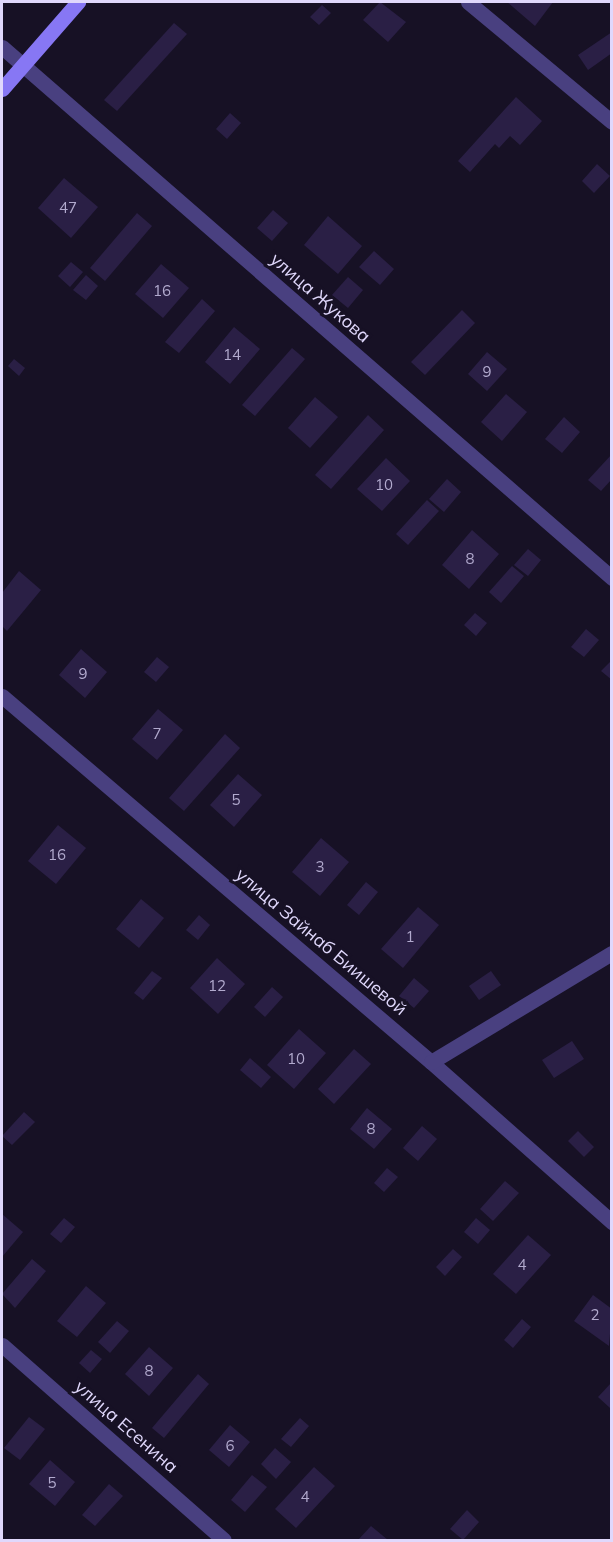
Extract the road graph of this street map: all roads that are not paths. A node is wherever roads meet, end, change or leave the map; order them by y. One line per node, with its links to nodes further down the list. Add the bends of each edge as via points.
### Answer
1 (78, 2): 4 (main road)
2 (468, 2): 6 (street)
3 (2, 47): 4 (street, улица Жукова)
4 (23, 65): 5 (main road); 7 (street, улица Жукова)
5 (2, 89)
6 (612, 122)
7 (612, 578)
8 (2, 696): 10 (street, улица Зайнаб Биишевой)
9 (612, 953): 10 (street)
10 (431, 1062): 11 (street, улица Зайнаб Биишевой)
11 (612, 1222)
12 (2, 1345): 13 (street, улица Есенина)
13 (225, 1540)

